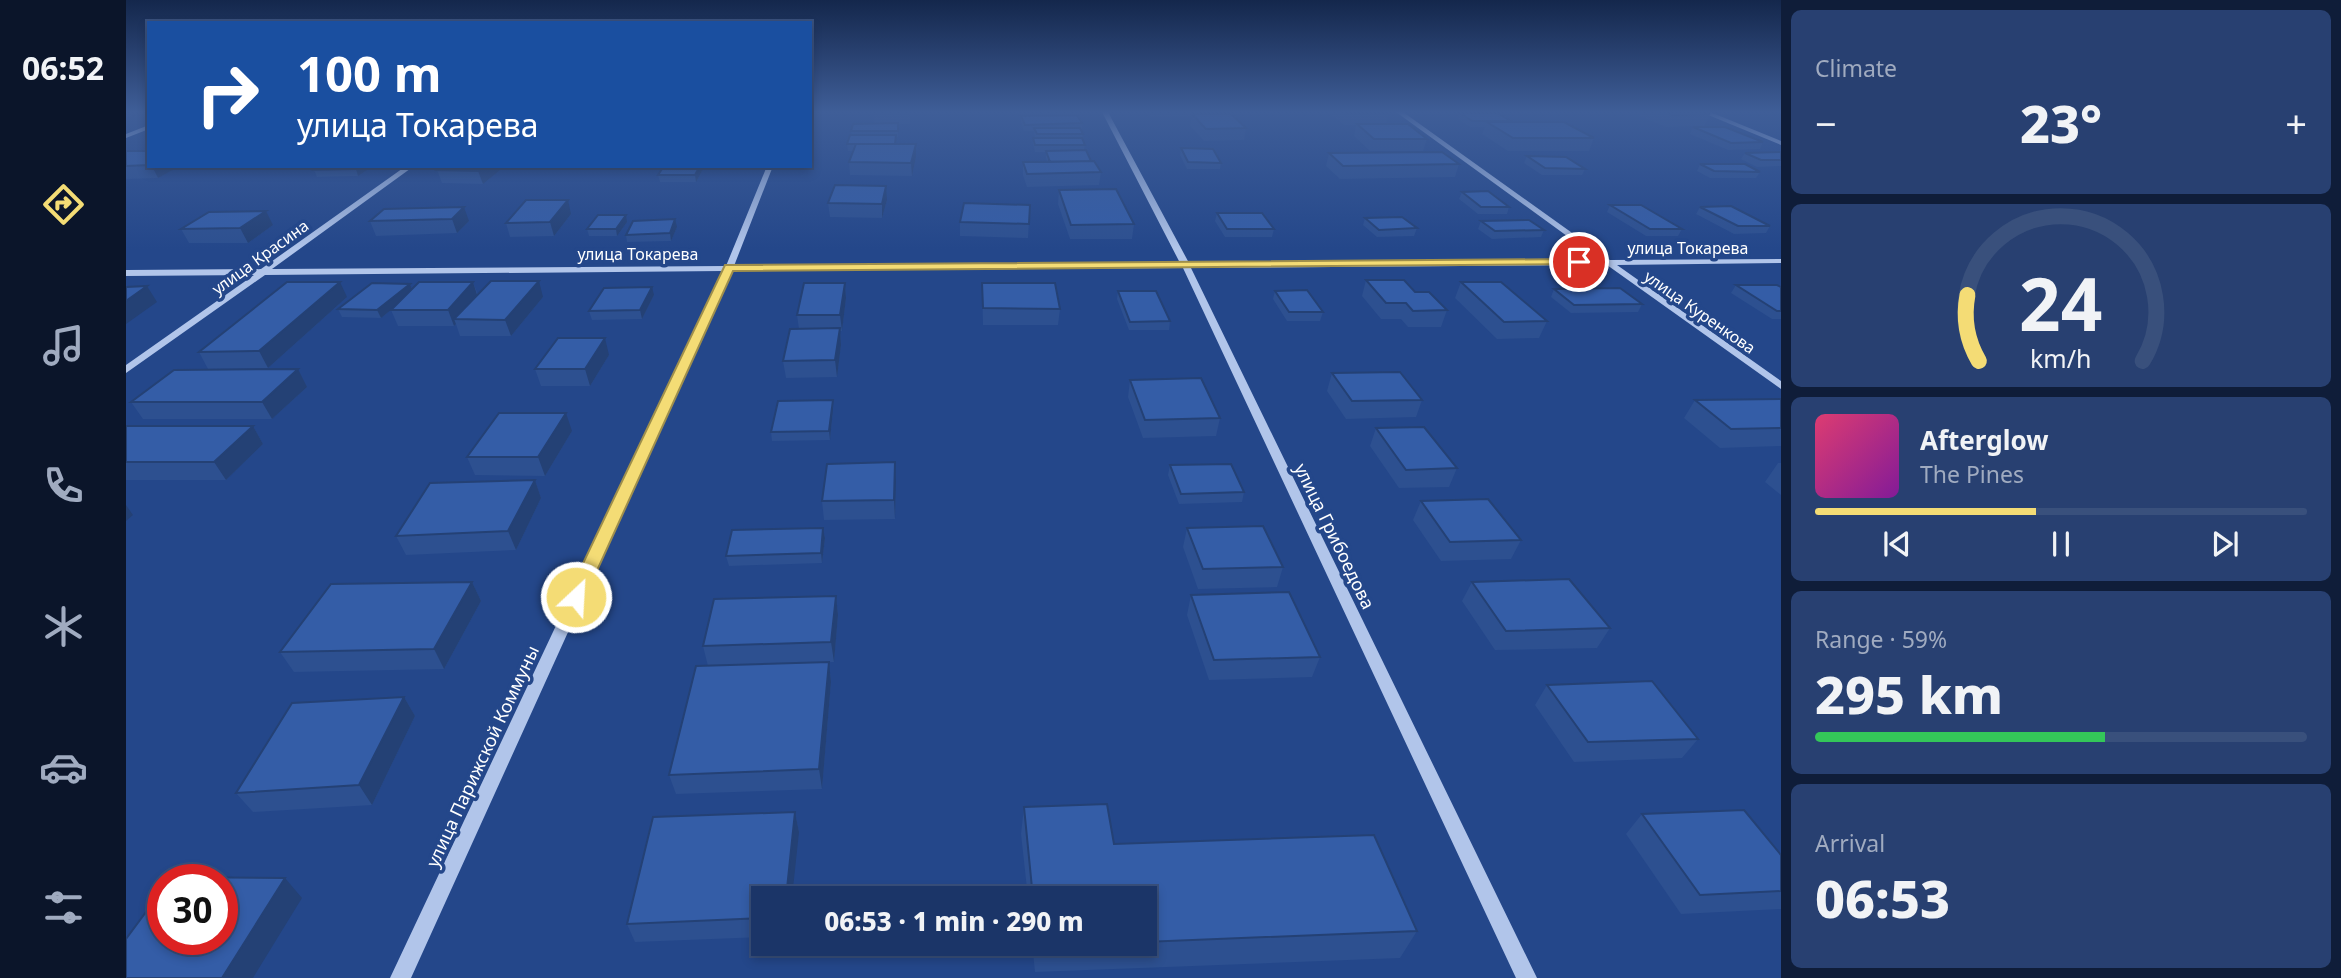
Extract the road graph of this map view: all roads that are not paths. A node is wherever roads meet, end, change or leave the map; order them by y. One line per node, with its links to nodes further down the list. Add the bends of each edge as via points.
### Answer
1 (1129, 158): 7 (street, улица Грибоедова)
2 (1461, 158): 6 (street, улица Куренкова)
3 (408, 168): 9 (street, улица Красина)
4 (769, 168): 8 (street, улица Парижской Коммуны)
5 (1781, 261): 6 (street, улица Токарева)
6 (1605, 262): 7 (street, улица Токарева); 12 (street, улица Куренкова)
7 (1185, 264): 8 (street, улица Токарева); 14 (street, улица Грибоедова)
8 (729, 268): 9 (street, улица Токарева); 13 (street, улица Парижской Коммуны)
9 (264, 271): 10 (street, улица Токарева); 11 (street, улица Красина)
10 (126, 273)
11 (126, 370)
12 (1781, 386)
13 (400, 978)
14 (1527, 978)

